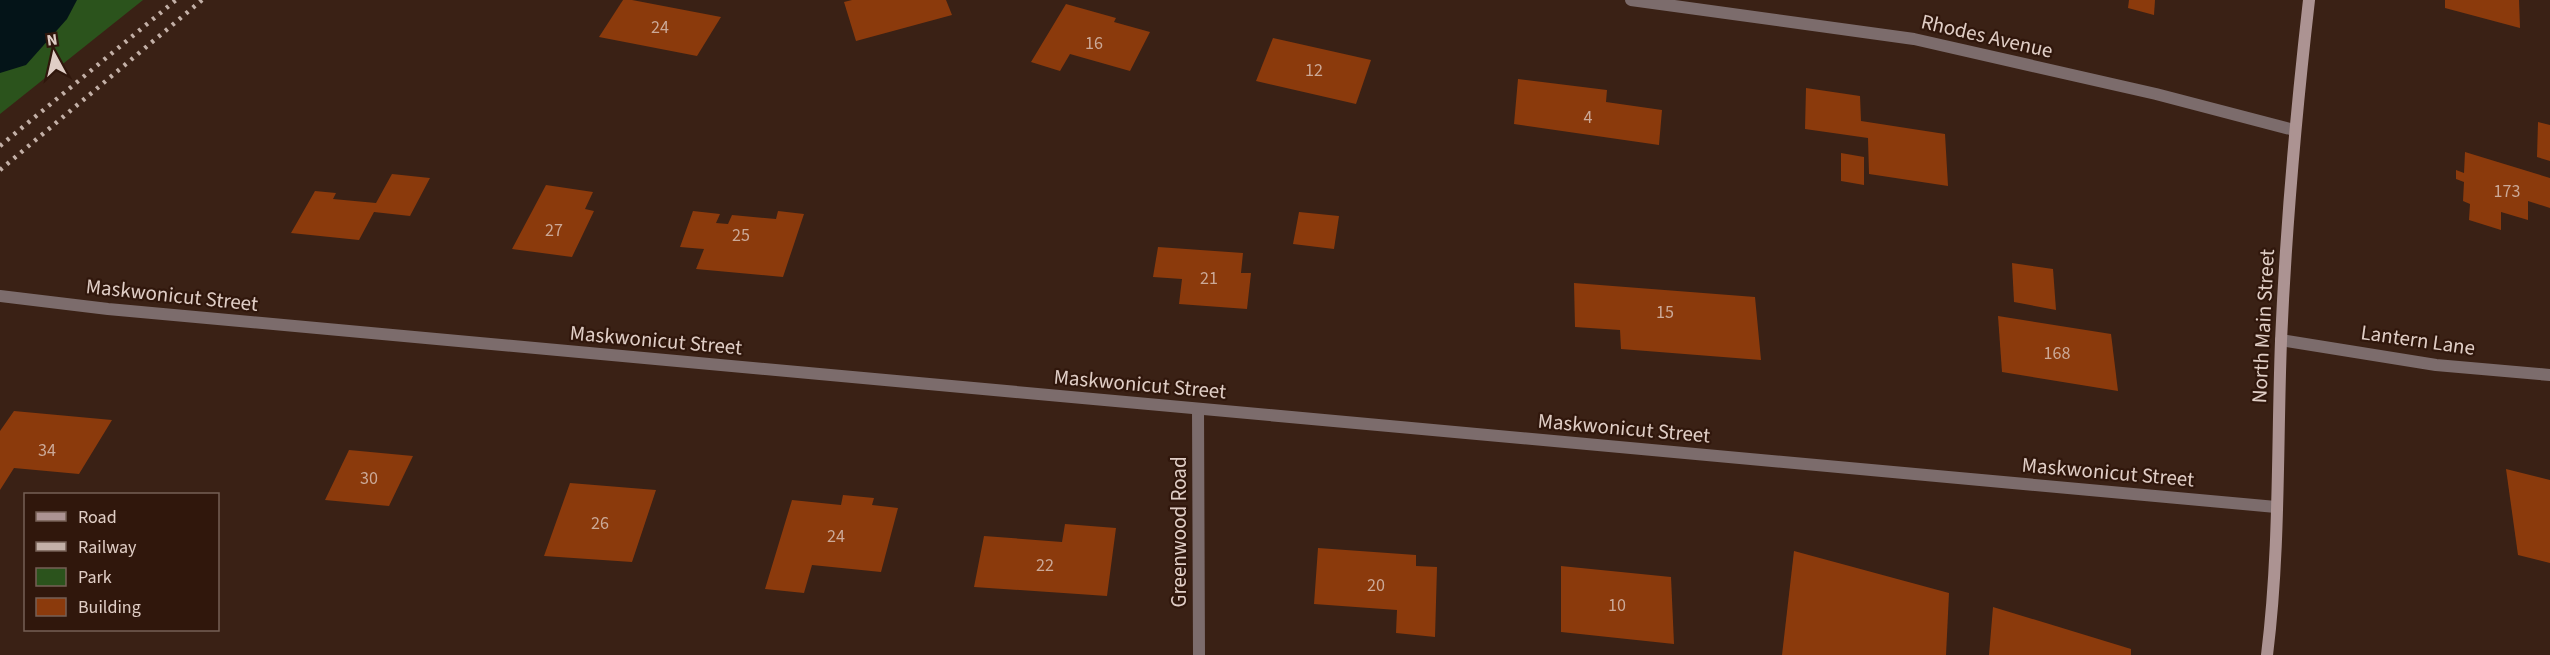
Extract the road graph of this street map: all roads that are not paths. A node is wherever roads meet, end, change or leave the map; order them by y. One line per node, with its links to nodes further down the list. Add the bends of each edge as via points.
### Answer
1 (1630, 0): 3 (street, Rhodes Avenue, via 1914,39)
2 (2309, 0): 3 (main road, North Main Street)
3 (2294, 130): 5 (main road, North Main Street)
4 (0, 296): 7 (street, Maskwonicut Street)
5 (2280, 340): 6 (street, Lantern Lane, via 2436,364); 8 (main road, North Main Street)
6 (2550, 375)
7 (1198, 409): 8 (street, Maskwonicut Street); 9 (street, Greenwood Road)
8 (2276, 507): 10 (main road, North Main Street, via 2274,601)
9 (1199, 655)
10 (2267, 655)

